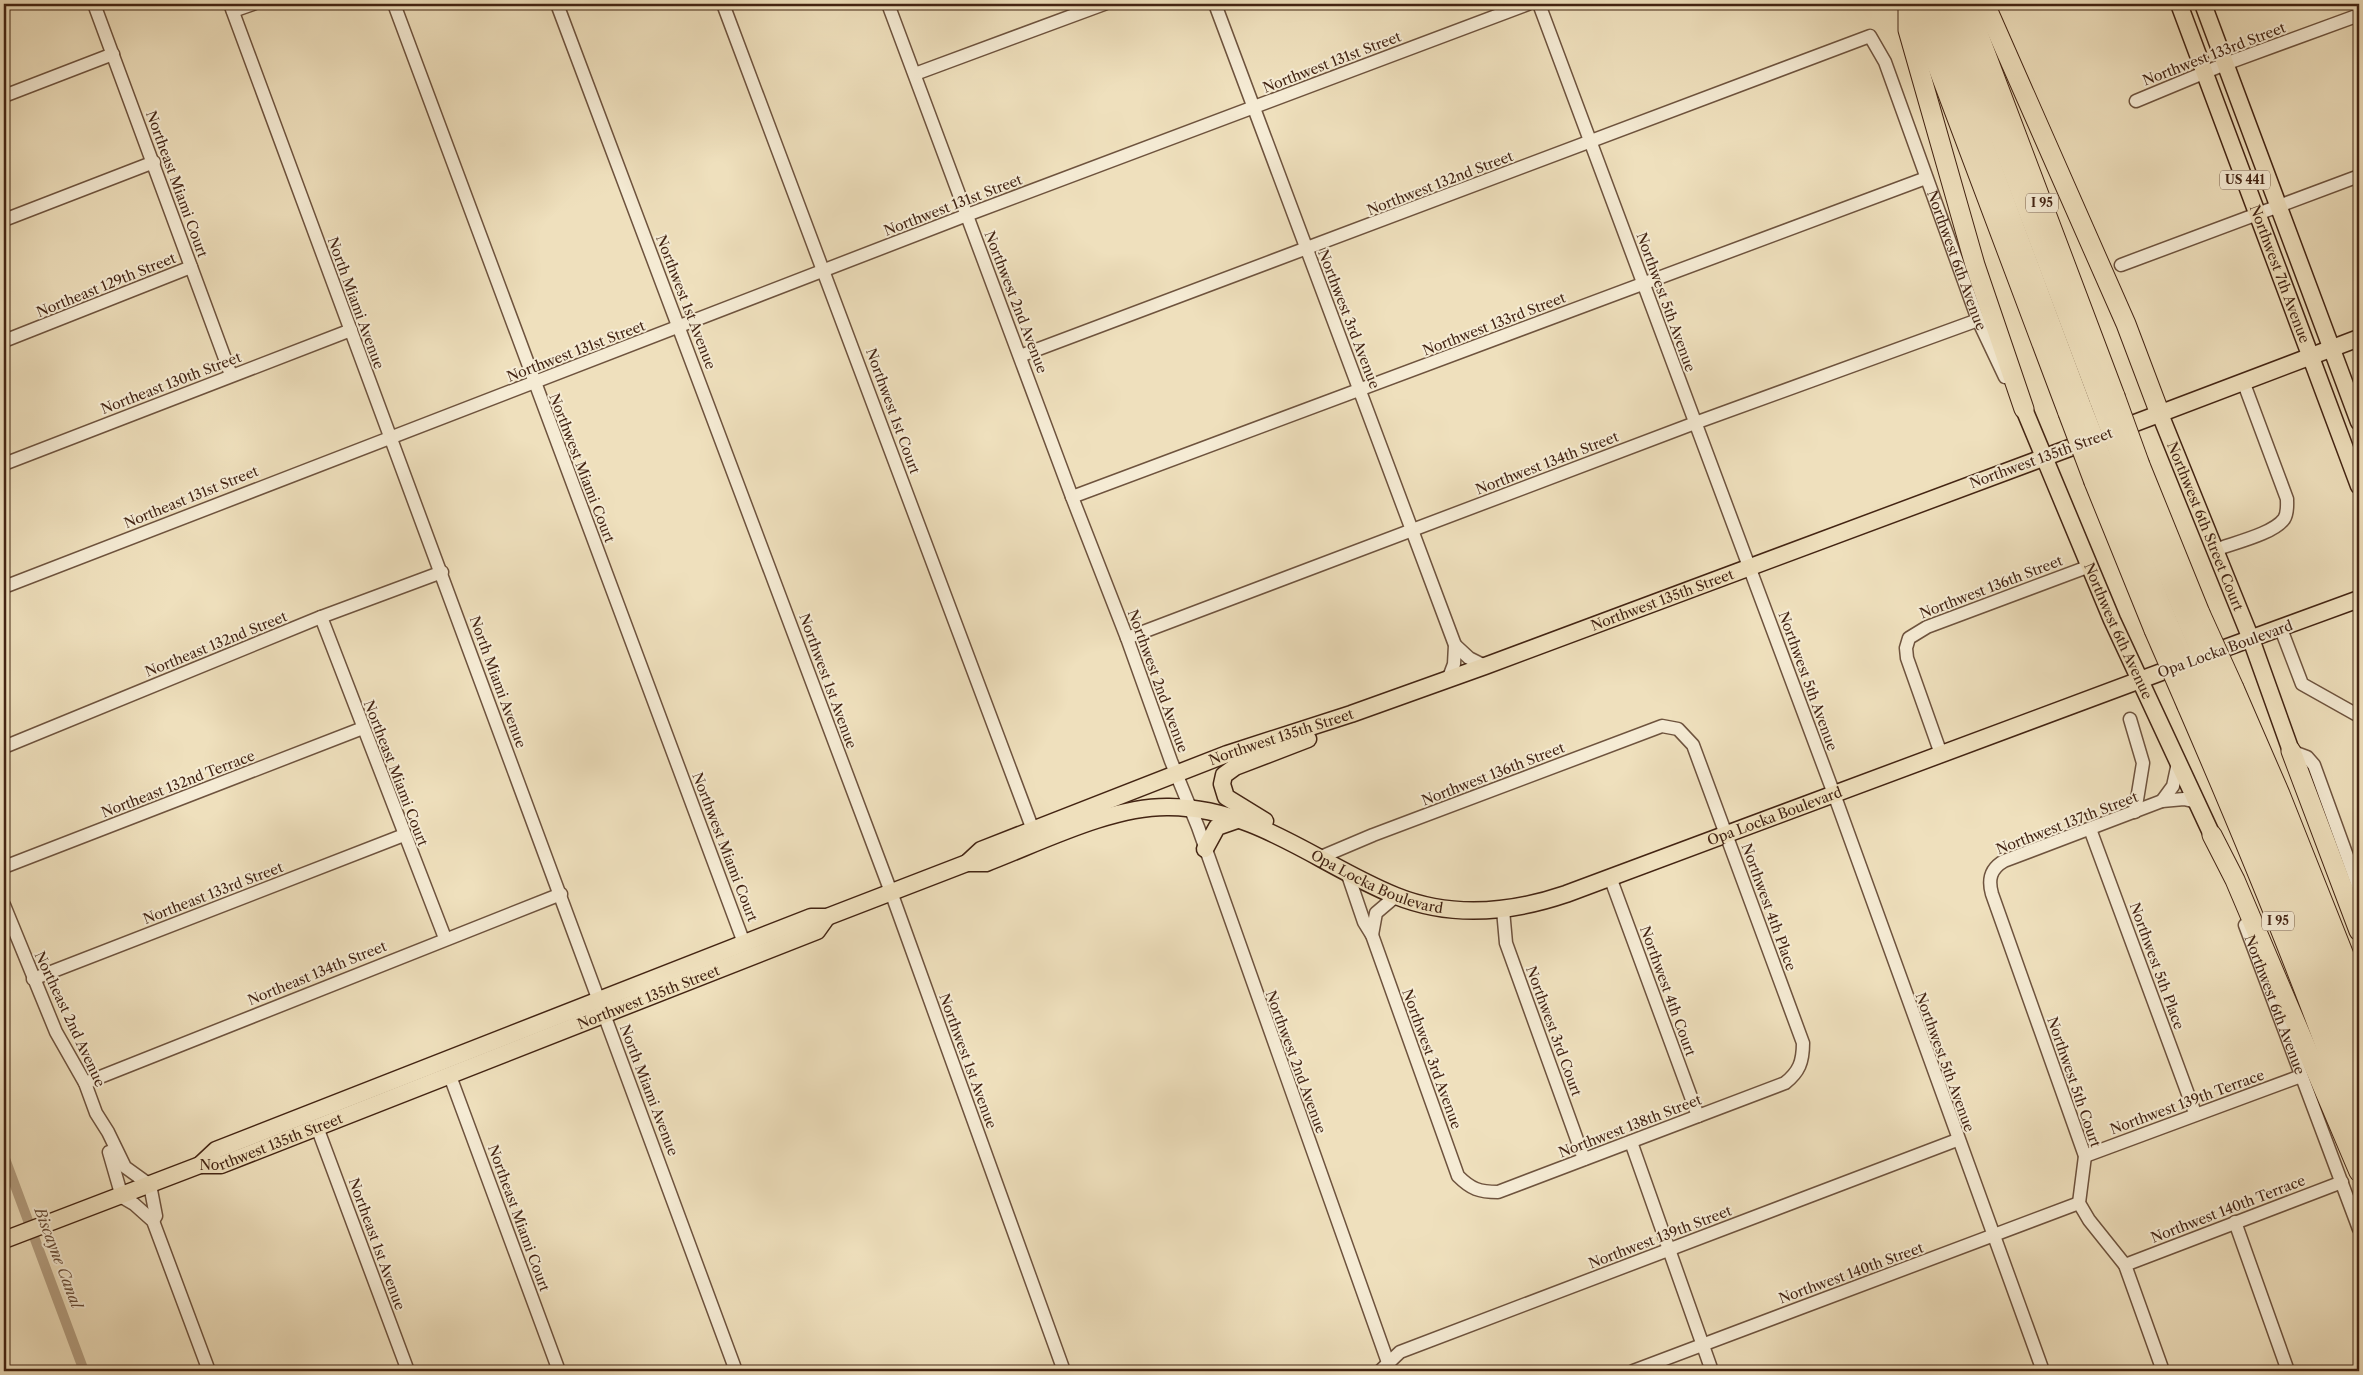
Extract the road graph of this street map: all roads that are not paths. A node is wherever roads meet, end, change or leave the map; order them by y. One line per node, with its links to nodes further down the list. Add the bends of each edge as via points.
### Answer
1 (95, 4): 20 (street, Northeast Miami Court)
2 (253, 4): 16 (street)
3 (394, 4): 50 (street, Northwest Miami Court)
4 (558, 4): 41 (street, Northwest 1st Avenue)
5 (724, 4): 38 (street, Northwest 1st Court)
6 (888, 4): 23 (street, Northwest 2nd Avenue)
7 (1104, 4): 23 (street)
8 (1215, 4): 26 (street, Northwest 3rd Avenue)
9 (1528, 4): 26 (street, Northwest 131st Street)
10 (1539, 4): 27 (street, Northwest 5th Avenue)
11 (1908, 4): 17 (highway)
12 (1914, 4): 17 (highway, I 95)
13 (1931, 4): 17 (highway)
14 (2179, 4): 22 (main road, Northwest 7th Avenue / US 441)
15 (2203, 4): 21 (main road, Northwest 7th Avenue / US 441)
16 (231, 8): 42 (street, North Miami Avenue)
17 (1949, 14): 52 (highway, I 95); 52 (highway, I 95); 53 (highway, via 1975,265); 54 (highway, via 2126,324)
18 (2359, 15): 21 (street, Northwest 133rd Street)
19 (1870, 36): 27 (street, Northwest 132nd Street); 30 (street, Northwest 6th Avenue, via 1885,62)
20 (112, 54): 24 (street); 28 (street, Northeast Miami Court)
21 (2225, 64): 22 (street, Northwest 133rd Street); 31 (main road, Northwest 7th Avenue / US 441)
22 (2205, 72): 25 (street, Northwest 133rd Street); 32 (main road, Northwest 7th Avenue / US 441)
23 (915, 74): 33 (street, Northwest 2nd Avenue)
24 (4, 96)
25 (2136, 101)
26 (1253, 107): 33 (street, Northwest 131st Street); 35 (street, Northwest 3rd Avenue)
27 (1590, 142): 35 (street, Northwest 132nd Street); 39 (street, Northwest 5th Avenue)
28 (154, 162): 34 (street); 37 (street, Northeast Miami Court)
29 (2359, 176): 31 (street)
30 (1926, 178): 39 (street, Northwest 133rd Street); 40 (street, Northwest 6th Avenue)
31 (2278, 206): 32 (street); 45 (main road, Northwest 7th Avenue / US 441)
32 (2258, 214): 36 (street); 47 (main road, Northwest 7th Avenue / US 441)
33 (967, 215): 38 (street, Northwest 131st Street); 46 (street, Northwest 2nd Avenue)
34 (4, 220)
35 (1307, 249): 46 (street, Northwest 132nd Street); 51 (street, Northwest 3rd Avenue)
36 (2121, 265)
37 (191, 267): 44 (street, Northeast 129th Street); 48 (street, Northeast Miami Court)
38 (824, 270): 41 (street, Northwest 131st Street); 98 (street, Northwest 1st Court)
39 (1643, 283): 51 (street, Northwest 133rd Street); 55 (street, Northwest 5th Avenue)
40 (1978, 320): 53 (street, Northwest 6th Avenue); 55 (street, Northwest 134th Street)
41 (680, 327): 50 (street, Northwest 131st Street); 111 (street, Northwest 1st Avenue)
42 (351, 330): 48 (street, Northeast 130th Street); 57 (street, North Miami Avenue)
43 (2359, 338): 45 (main road, Northwest 135th Street)
44 (4, 341)
45 (2332, 349): 47 (main road, Northwest 135th Street); 56 (main road, Northwest 7th Avenue / US 441)
46 (1020, 356): 62 (street, Northwest 2nd Avenue)
47 (2310, 356): 49 (main road, Northwest 135th Street); 61 (main road, Northwest 7th Avenue / US 441)
48 (231, 375): 59 (street, Northeast 130th Street)
49 (2243, 381): 54 (main road, Northwest 135th Street); 64 (street, via 2287,499 2287,512 2272,529)
50 (534, 383): 57 (street, Northwest 131st Street); 120 (street, Northwest Miami Court)
51 (1361, 391): 62 (street, Northwest 133rd Street); 63 (street, Northwest 3rd Avenue)
52 (2091, 405): 60 (highway, I 95, bridge); 60 (highway, I 95, bridge)
53 (2024, 409): 58 (main road, Northwest 6th Avenue)
54 (2160, 414): 58 (main road, Northwest 135th Street); 64 (main road, Northwest 6th Street Court)
55 (1695, 422): 63 (street, Northwest 134th Street); 66 (street, Northwest 5th Avenue)
56 (2359, 422)
57 (391, 439): 67 (street, North Miami Avenue); 68 (street, Northeast 131st Street, via 291,474)
58 (2044, 457): 65 (main road, Northwest 6th Avenue); 66 (main road, Northwest 135th Street)
59 (4, 464)
60 (2117, 474): 71 (highway, I 95); 71 (highway, I 95)
61 (2359, 486)
62 (1072, 498): 73 (street, Northwest 2nd Avenue)
63 (1412, 530): 73 (street, Northwest 134th Street); 75 (street, Northwest 3rd Avenue)
64 (2215, 550): 74 (main road, Northwest 6th Street Court)
65 (2090, 566): 78 (main road, Northwest 6th Avenue); 87 (street, Northwest 136th Street, via 1918,630 1906,643 1908,663)
66 (1750, 567): 76 (main road, Northwest 135th Street); 90 (street, Northwest 5th Avenue)
67 (442, 572): 70 (street, Northeast 132nd Street); 112 (street, North Miami Avenue)
68 (4, 586)
69 (2359, 599): 72 (main road, Opa Locka Boulevard)
70 (321, 617): 83 (street, Northeast Miami Court); 85 (street, Northeast 132nd Street)
71 (2177, 621): 79 (highway, I 95, bridge); 79 (highway, I 95, bridge)
72 (2281, 629): 74 (main road, Opa Locka Boulevard); 81 (street, via 2302,684)
73 (1127, 638): 89 (street, Northwest 2nd Avenue)
74 (2250, 640): 78 (main road, Opa Locka Boulevard); 86 (main road, Northwest 6th Street Court)
75 (1455, 646): 76 (street, via 1468,658); 77 (street, Northwest 3rd Avenue, via 1454,664)
76 (1485, 666): 77 (main road, Northwest 135th Street)
77 (1448, 680): 80 (main road, Northwest 135th Street)
78 (2140, 681): 87 (main road, Opa Locka Boulevard); 88 (main road, Northwest 6th Avenue)
79 (2210, 697): 123 (highway, I 95, via 2280,794); 126 (highway, via 2292,869); 131 (highway); 137 (highway, I 95, via 2284,936)
80 (1351, 714): 89 (main road, Northwest 135th Street, via 1227,754); 102 (main road, via 1322,733 1235,767 1224,775 1223,790 1229,800 1263,819)
81 (2359, 716)
82 (2130, 719): 94 (street, via 2142,763)
83 (363, 728): 100 (street, Northeast Miami Court); 106 (street, Northeast 132nd Terrace)
84 (1678, 730): 99 (street, Northwest 4th Place, via 1693,745); 104 (street, Northwest 136th Street, via 1662,726)
85 (4, 747)
86 (2291, 751): 110 (street, via 2307,757 2314,765); 117 (highway)
87 (1941, 754): 90 (main road, Opa Locka Boulevard)
88 (2178, 763): 91 (street, via 2173,786); 92 (main road, Northwest 6th Avenue)
89 (1178, 778): 93 (street, Northwest 2nd Avenue); 95 (main road); 98 (main road, Northwest 135th Street)
90 (1834, 794): 99 (main road, Opa Locka Boulevard); 136 (street, Northwest 5th Avenue)
91 (2162, 801): 92 (street, Northwest 137th Street, via 2184,799); 94 (street, Northwest 137th Street)
92 (2197, 802): 101 (main road, Northwest 6th Avenue)
93 (1190, 808): 95 (main road, Northwest 135th Street, via 1155,807); 96 (main road, Opa Locka Boulevard); 103 (street, Northwest 2nd Avenue)
94 (2135, 812): 97 (street, Northwest 137th Street)
95 (1106, 817): 105 (main road, Northwest 135th Street, via 986,863)
96 (1240, 819): 102 (main road, Opa Locka Boulevard); 103 (main road, via 1218,827)
97 (2090, 829): 109 (street, Northwest 137th Street, via 2004,861); 132 (street, Northwest 5th Place)
98 (1033, 830): 105 (main road, Northwest 135th Street, via 981,850)
99 (1726, 834): 108 (main road, Opa Locka Boulevard); 127 (street, Northwest 4th Place, via 1803,1043 1802,1063)
100 (404, 835): 119 (street, Northeast Miami Court); 121 (street, Northeast 133rd Street)
101 (2212, 835): 129 (street, Northwest 6th Avenue); 142 (highway, via 2235,880)
102 (1286, 838): 104 (main road, Opa Locka Boulevard)
103 (1205, 849): 156 (street, Northwest 2nd Avenue)
104 (1321, 857): 107 (main road, Opa Locka Boulevard)
105 (967, 863): 111 (main road, Northwest 135th Street)
106 (4, 867)
107 (1347, 872): 113 (main road, Opa Locka Boulevard); 118 (street, Northwest 3rd Avenue)
108 (1610, 877): 115 (main road, Opa Locka Boulevard, via 1540,903); 133 (street, Northwest 4th Court)
109 (1990, 878): 139 (street, Northwest 5th Court, via 1992,894)
110 (2359, 889)
111 (891, 892): 116 (main road, Northwest 135th Street); 161 (street, Northwest 1st Avenue)
112 (561, 894): 119 (street, Northeast 134th Street); 124 (street, North Miami Avenue)
113 (1396, 896): 115 (main road, Opa Locka Boulevard, via 1449,909); 118 (street, via 1376,914)
114 (4, 905): 121 (street, Northeast 2nd Avenue)
115 (1503, 910): 140 (street, Northwest 3rd Court, via 1506,943)
116 (827, 918): 120 (main road, Northwest 135th Street, via 811,917); 122 (main road, Northwest 135th Street, via 817,931)
117 (2359, 931)
118 (1372, 936): 145 (street, Northwest 3rd Avenue, via 1458,1176)
119 (445, 938): 130 (street, Northeast 134th Street)
120 (744, 943): 122 (main road, via 743,952 703,968); 124 (main road, Northwest 135th Street)
121 (33, 979): 130 (street, Northeast 2nd Avenue, via 56,1032)
122 (692, 980): 125 (main road, Northwest 135th Street)
123 (2359, 993)
124 (599, 999): 125 (street, North Miami Avenue); 141 (main road, Northwest 135th Street, via 216,1150)
125 (605, 1015): 128 (main road, Northwest 135th Street); 160 (street, North Miami Avenue)
126 (2359, 1038)
127 (1797, 1073): 133 (street, Northwest 138th Street, via 1785,1083)
128 (450, 1076): 135 (main road, Northwest 135th Street); 159 (street, Northeast Miami Court)
129 (2301, 1076): 132 (street, Northwest 139th Terrace); 143 (street, Northwest 6th Avenue)
130 (85, 1083): 134 (street, Northeast 2nd Avenue)
131 (2359, 1088)
132 (2195, 1113): 139 (street, Northwest 139th Terrace)
133 (1698, 1116): 138 (street, Northwest 138th Street)
134 (99, 1119): 144 (street, Northeast 2nd Avenue, via 125,1167); 146 (street, Northeast 2nd Avenue)
135 (318, 1127): 141 (main road, Northwest 135th Street, via 221,1165); 158 (street, Northeast 1st Avenue)
136 (1957, 1140): 151 (street, Northwest 5th Avenue); 153 (street, Northwest 139th Street)
137 (2359, 1140)
138 (1631, 1142): 140 (street, Northwest 138th Street); 153 (street)
139 (2085, 1156): 147 (street, Northwest 5th Court)
140 (1584, 1159): 145 (street, Northwest 138th Street, via 1498,1192)
141 (200, 1165): 144 (main road)
142 (2359, 1172)
143 (2342, 1182): 149 (street, Northwest 140th Terrace); 150 (street, Northwest 6th Avenue)
144 (150, 1185): 146 (main road); 148 (street, via 156,1216)
145 (1470, 1188)
146 (122, 1196): 148 (street); 152 (main road)
147 (2079, 1204): 151 (street, Northwest 140th Street); 154 (street)
148 (153, 1221): 157 (street)
149 (2235, 1222): 154 (street, Northwest 140th Terrace); 166 (street)
150 (2359, 1229)
151 (1993, 1236): 155 (street, Northwest 140th Street); 164 (street, Northwest 5th Avenue)
152 (4, 1240)
153 (1670, 1249): 155 (street); 156 (street, Northwest 139th Street, via 1400,1352)
154 (2126, 1265): 165 (street)
155 (1702, 1345): 162 (street, Northwest 140th Street); 163 (street)
156 (1386, 1368)
157 (209, 1371)
158 (408, 1371)
159 (559, 1371)
160 (736, 1371)
161 (1064, 1371)
162 (1633, 1371)
163 (1712, 1371)
164 (2042, 1371)
165 (2163, 1371)
166 (2288, 1371)

